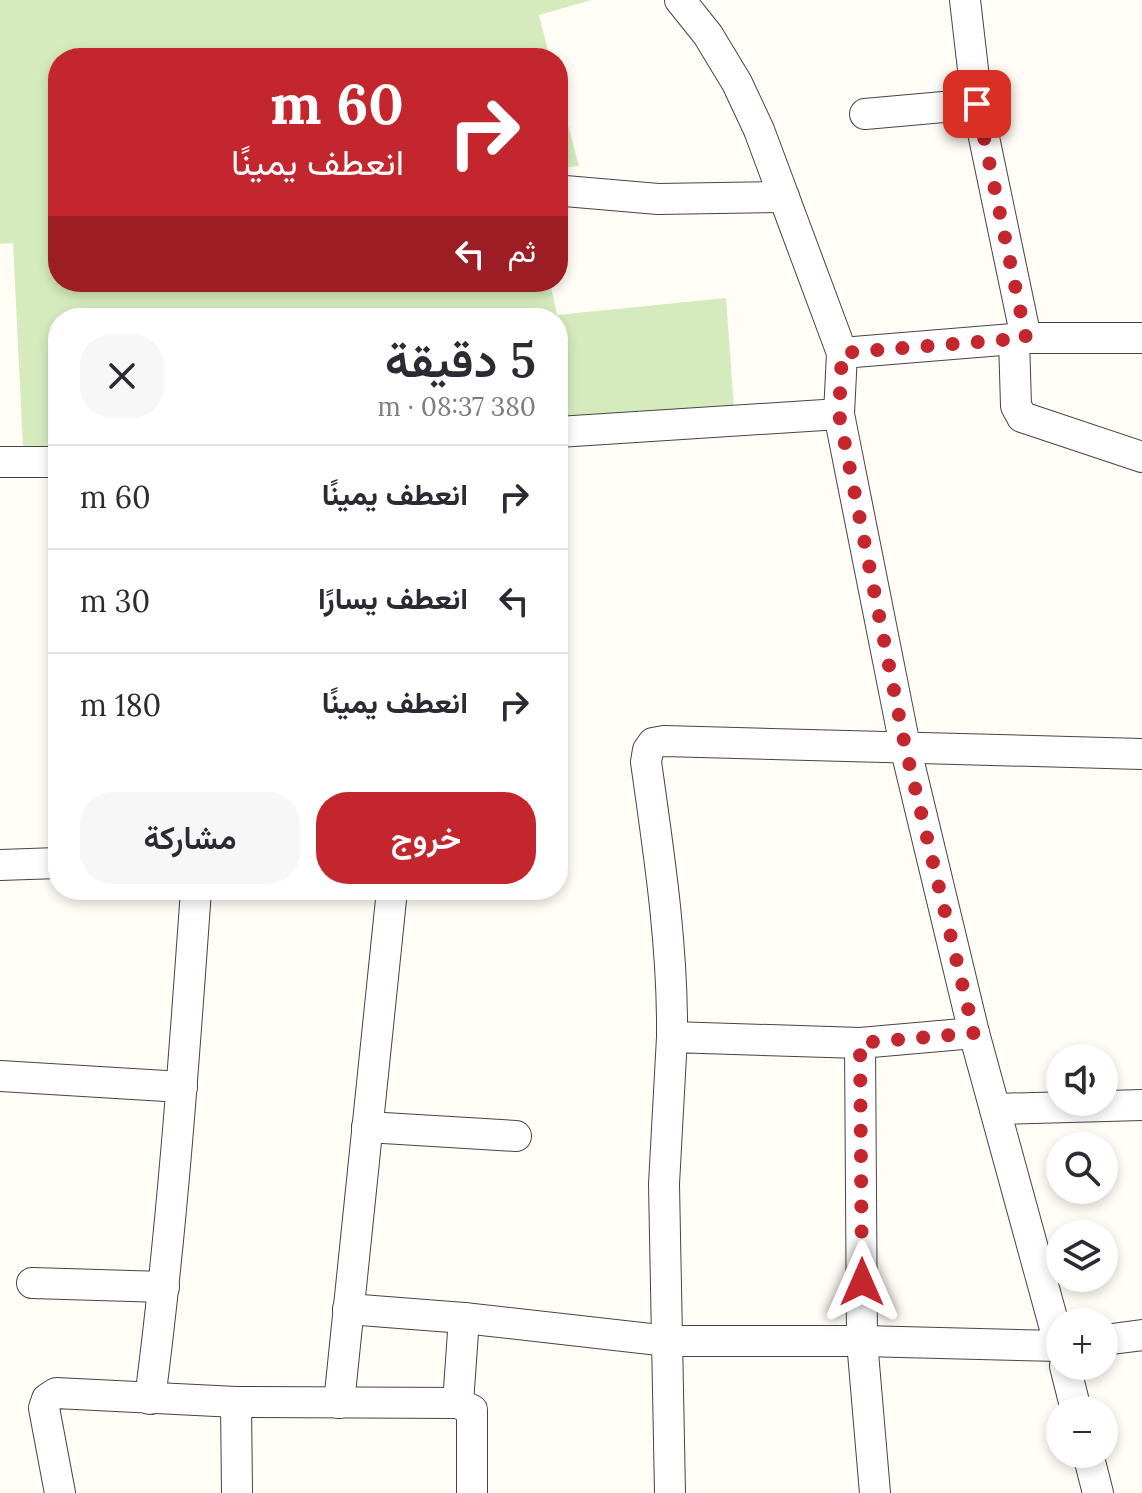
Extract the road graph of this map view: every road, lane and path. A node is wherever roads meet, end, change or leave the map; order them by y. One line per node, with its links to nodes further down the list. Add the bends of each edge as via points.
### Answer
1 (680, 0): 6 (street, via 737,83)
2 (965, 0): 3 (street)
3 (977, 104): 4 (street); 8 (street)
4 (865, 114)
5 (568, 191): 6 (street, via 658,199)
6 (784, 197): 9 (street)
7 (1142, 338): 8 (street)
8 (1020, 339): 9 (street); 12 (street, via 1016,406 1022,417)
9 (842, 353): 10 (street)
10 (839, 414): 11 (street); 15 (street)
11 (568, 431)
12 (1142, 457)
13 (0, 462): 14 (street)
14 (48, 462)
15 (905, 746): 16 (street); 21 (street); 22 (street, via 653,743 646,762 668,915)
16 (1142, 754)
17 (48, 863): 18 (street)
18 (0, 865)
19 (195, 900): 25 (street)
20 (391, 900): 28 (street)
21 (974, 1033): 23 (street); 27 (street)
22 (672, 1037): 23 (street); 37 (street, via 664,1184)
23 (860, 1043): 38 (street)
24 (0, 1076): 25 (street)
25 (182, 1087): 31 (street)
26 (1142, 1105): 27 (street)
27 (995, 1109): 32 (street)
28 (367, 1127): 29 (street); 33 (street)
29 (516, 1136)
30 (32, 1283): 31 (street)
31 (164, 1287): 40 (street)
32 (1050, 1308)
33 (348, 1309): 34 (street); 42 (street)
34 (464, 1318): 37 (street); 43 (street)
35 (1142, 1335): 36 (street)
36 (1118, 1338)
37 (668, 1341): 38 (street); 48 (street)
38 (862, 1341): 39 (street); 49 (street)
39 (1046, 1346)
40 (150, 1399): 41 (street); 45 (street, via 51,1395 44,1408)
41 (236, 1402): 42 (street); 46 (street)
42 (339, 1403): 43 (street)
43 (458, 1403): 47 (street, via 472,1410)
44 (1092, 1468): 50 (street)
45 (60, 1493)
46 (237, 1493)
47 (472, 1493)
48 (670, 1493)
49 (875, 1493)
50 (1098, 1493)

